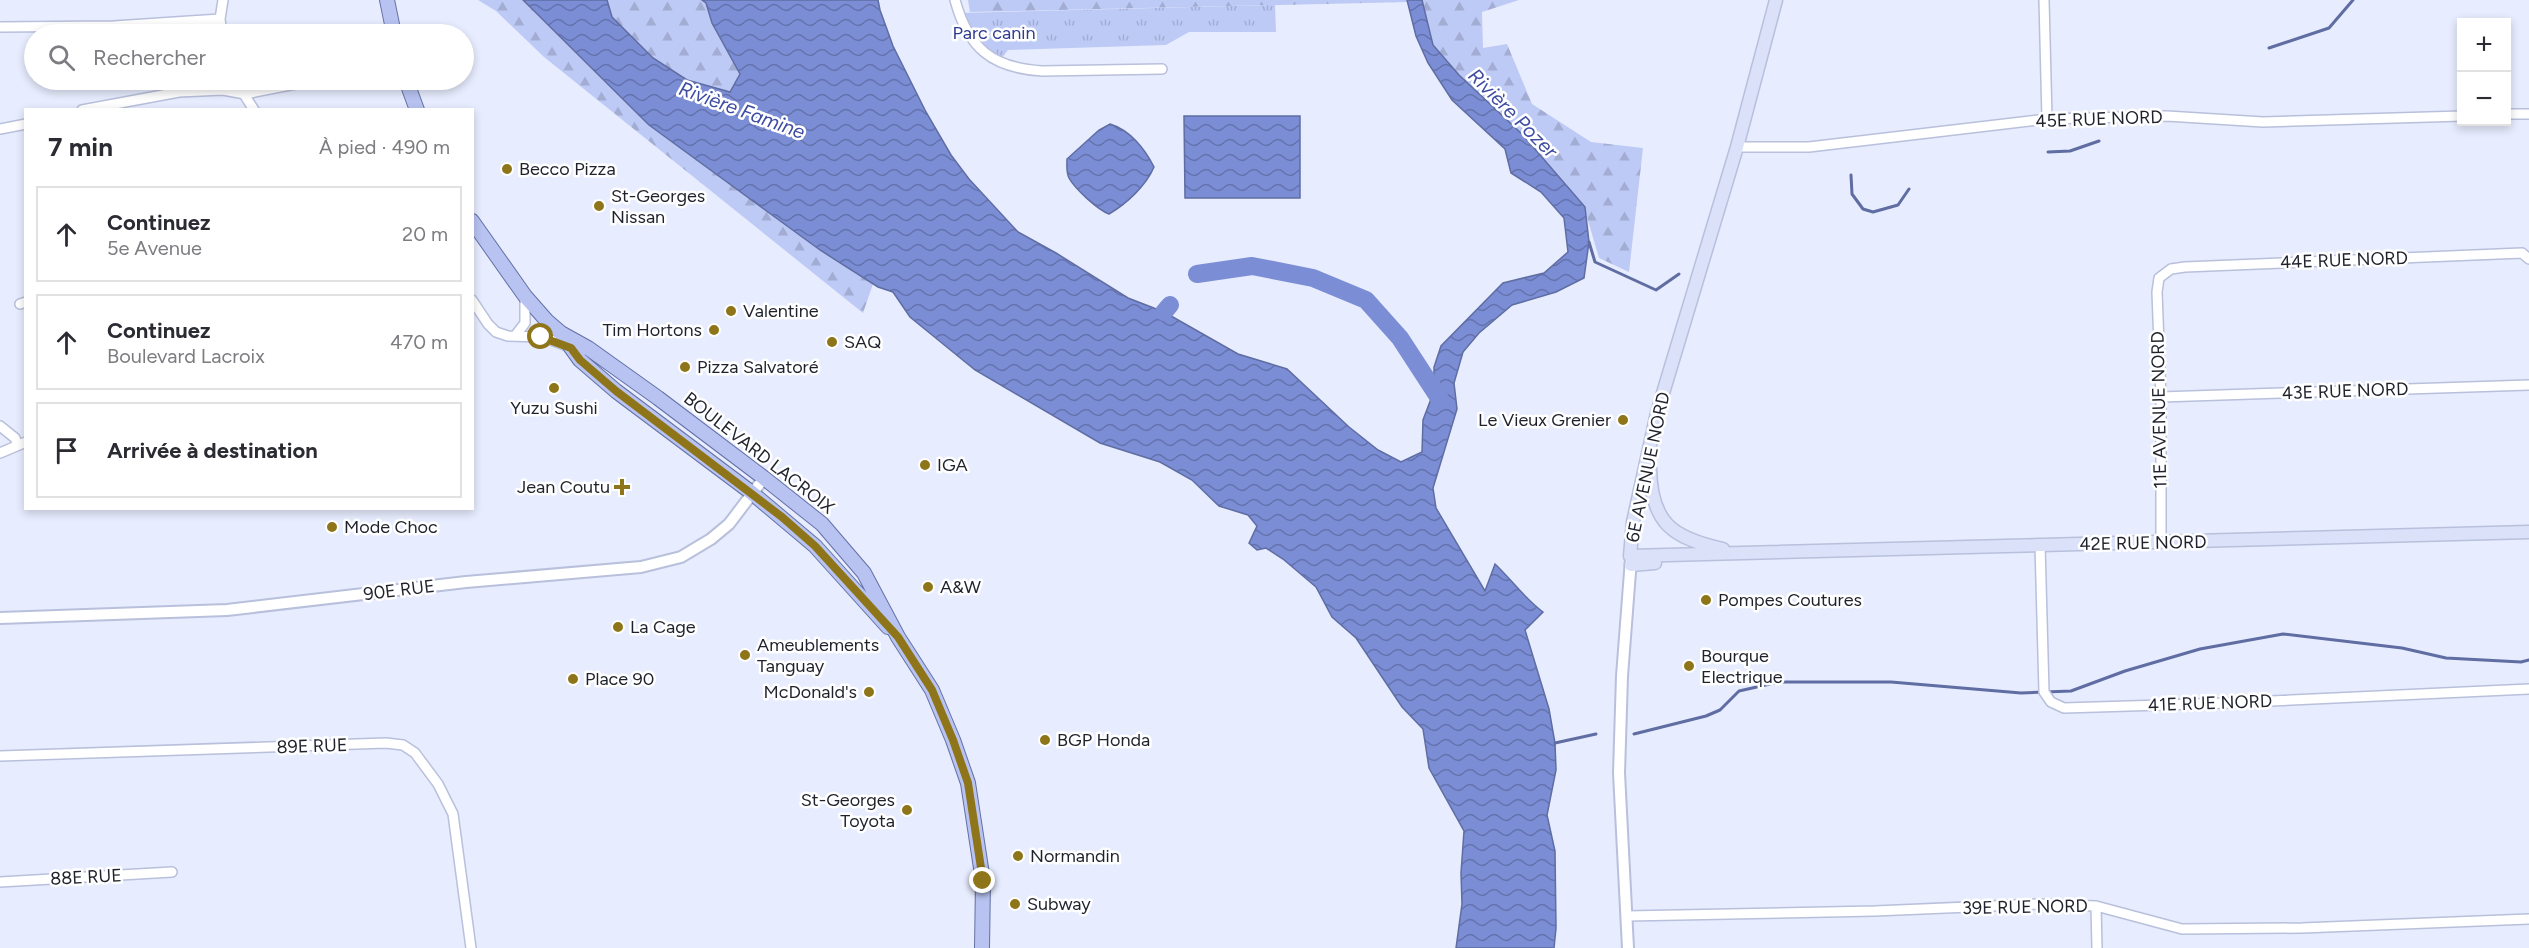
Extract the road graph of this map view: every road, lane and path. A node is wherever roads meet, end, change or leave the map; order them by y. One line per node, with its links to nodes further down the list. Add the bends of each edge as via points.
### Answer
1 (223, 0): 6 (street)
2 (387, 0): 9 (main road)
3 (955, 0): 12 (street, via 962,24 974,43 999,62 1042,71)
4 (1776, 0): 28 (main road, 6E AVENUE NORD)
5 (2044, 0): 25 (street)
6 (220, 19): 7 (street); 8 (street)
7 (144, 24)
8 (221, 24)
9 (392, 24)
10 (0, 27): 11 (street)
11 (24, 27)
12 (1162, 69)
13 (224, 90): 18 (street)
14 (224, 90): 19 (street, via 179,92)
15 (242, 90): 18 (street)
16 (265, 90): 18 (street)
17 (410, 90): 21 (main road)
18 (245, 94): 20 (street)
19 (93, 108)
20 (253, 108)
21 (416, 108)
22 (2511, 114): 23 (street)
23 (2529, 114)
24 (2457, 116): 25 (street, 45E RUE NORD, via 2263,122 2167,116)
25 (2047, 119): 28 (street, 45E RUE NORD, via 1809,147)
26 (24, 124): 27 (street)
27 (0, 129)
28 (1737, 147): 41 (main road, 6E AVENUE NORD)
29 (474, 224): 32 (main road, BOULEVARD LACROIX)
30 (2529, 259): 31 (street, 44E RUE NORD, via 2522,253 2186,267 2171,269)
31 (2159, 278): 38 (street, 11E AVENUE NORD)
32 (525, 297): 34 (main road, BOULEVARD LACROIX); 35 (street, via 525,323)
33 (474, 303): 35 (street, via 496,332)
34 (561, 333): 36 (main road, BOULEVARD LACROIX); 43 (main road, BOULEVARD LACROIX, via 588,348)
35 (516, 336): 36 (street, via 543,337)
36 (571, 348): 44 (main road, BOULEVARD LACROIX, via 616,391)
37 (2529, 385): 38 (street, 43E RUE NORD)
38 (2161, 397): 46 (street, 11E AVENUE NORD)
39 (0, 426): 40 (street)
40 (22, 444): 42 (street)
41 (1649, 447): 48 (main road, 42E RUE NORD, via 1654,501 1671,529 1693,542); 49 (main road, 6E AVENUE NORD, via 1633,522)
42 (0, 453)
43 (764, 478): 44 (street, 90E RUE); 51 (main road, BOULEVARD LACROIX, via 822,524 848,552 864,573)
44 (752, 493): 50 (street, 90E RUE, via 729,524 711,539 681,557 641,567 466,582 227,610); 51 (main road, BOULEVARD LACROIX, via 815,546)
45 (2529, 532): 46 (main road, 42E RUE NORD)
46 (2161, 542): 47 (main road, 42E RUE NORD)
47 (2040, 545): 48 (main road, 42E RUE NORD); 52 (street, 41E RUE NORD, via 2044,692 2051,702 2064,708)
48 (1757, 551): 49 (main road, 42E RUE NORD)
49 (1631, 561): 57 (street, 6E AVENUE NORD, via 1619,773)
50 (0, 618)
51 (898, 637): 60 (main road, BOULEVARD LACROIX, via 932,690 968,783 983,881)
52 (2529, 688)
53 (0, 756): 59 (street, 89E RUE, via 403,745 426,766 453,814)
54 (172, 872): 55 (street, 88E RUE)
55 (0, 882)
56 (2096, 906): 57 (street, 39E RUE NORD, via 2037,904); 58 (street, 39E RUE NORD, via 2182,929); 62 (street)
57 (1627, 916): 61 (street, 6E AVENUE NORD)
58 (2529, 919)
59 (471, 948)
60 (982, 948)
61 (1628, 948)
62 (2097, 948)

